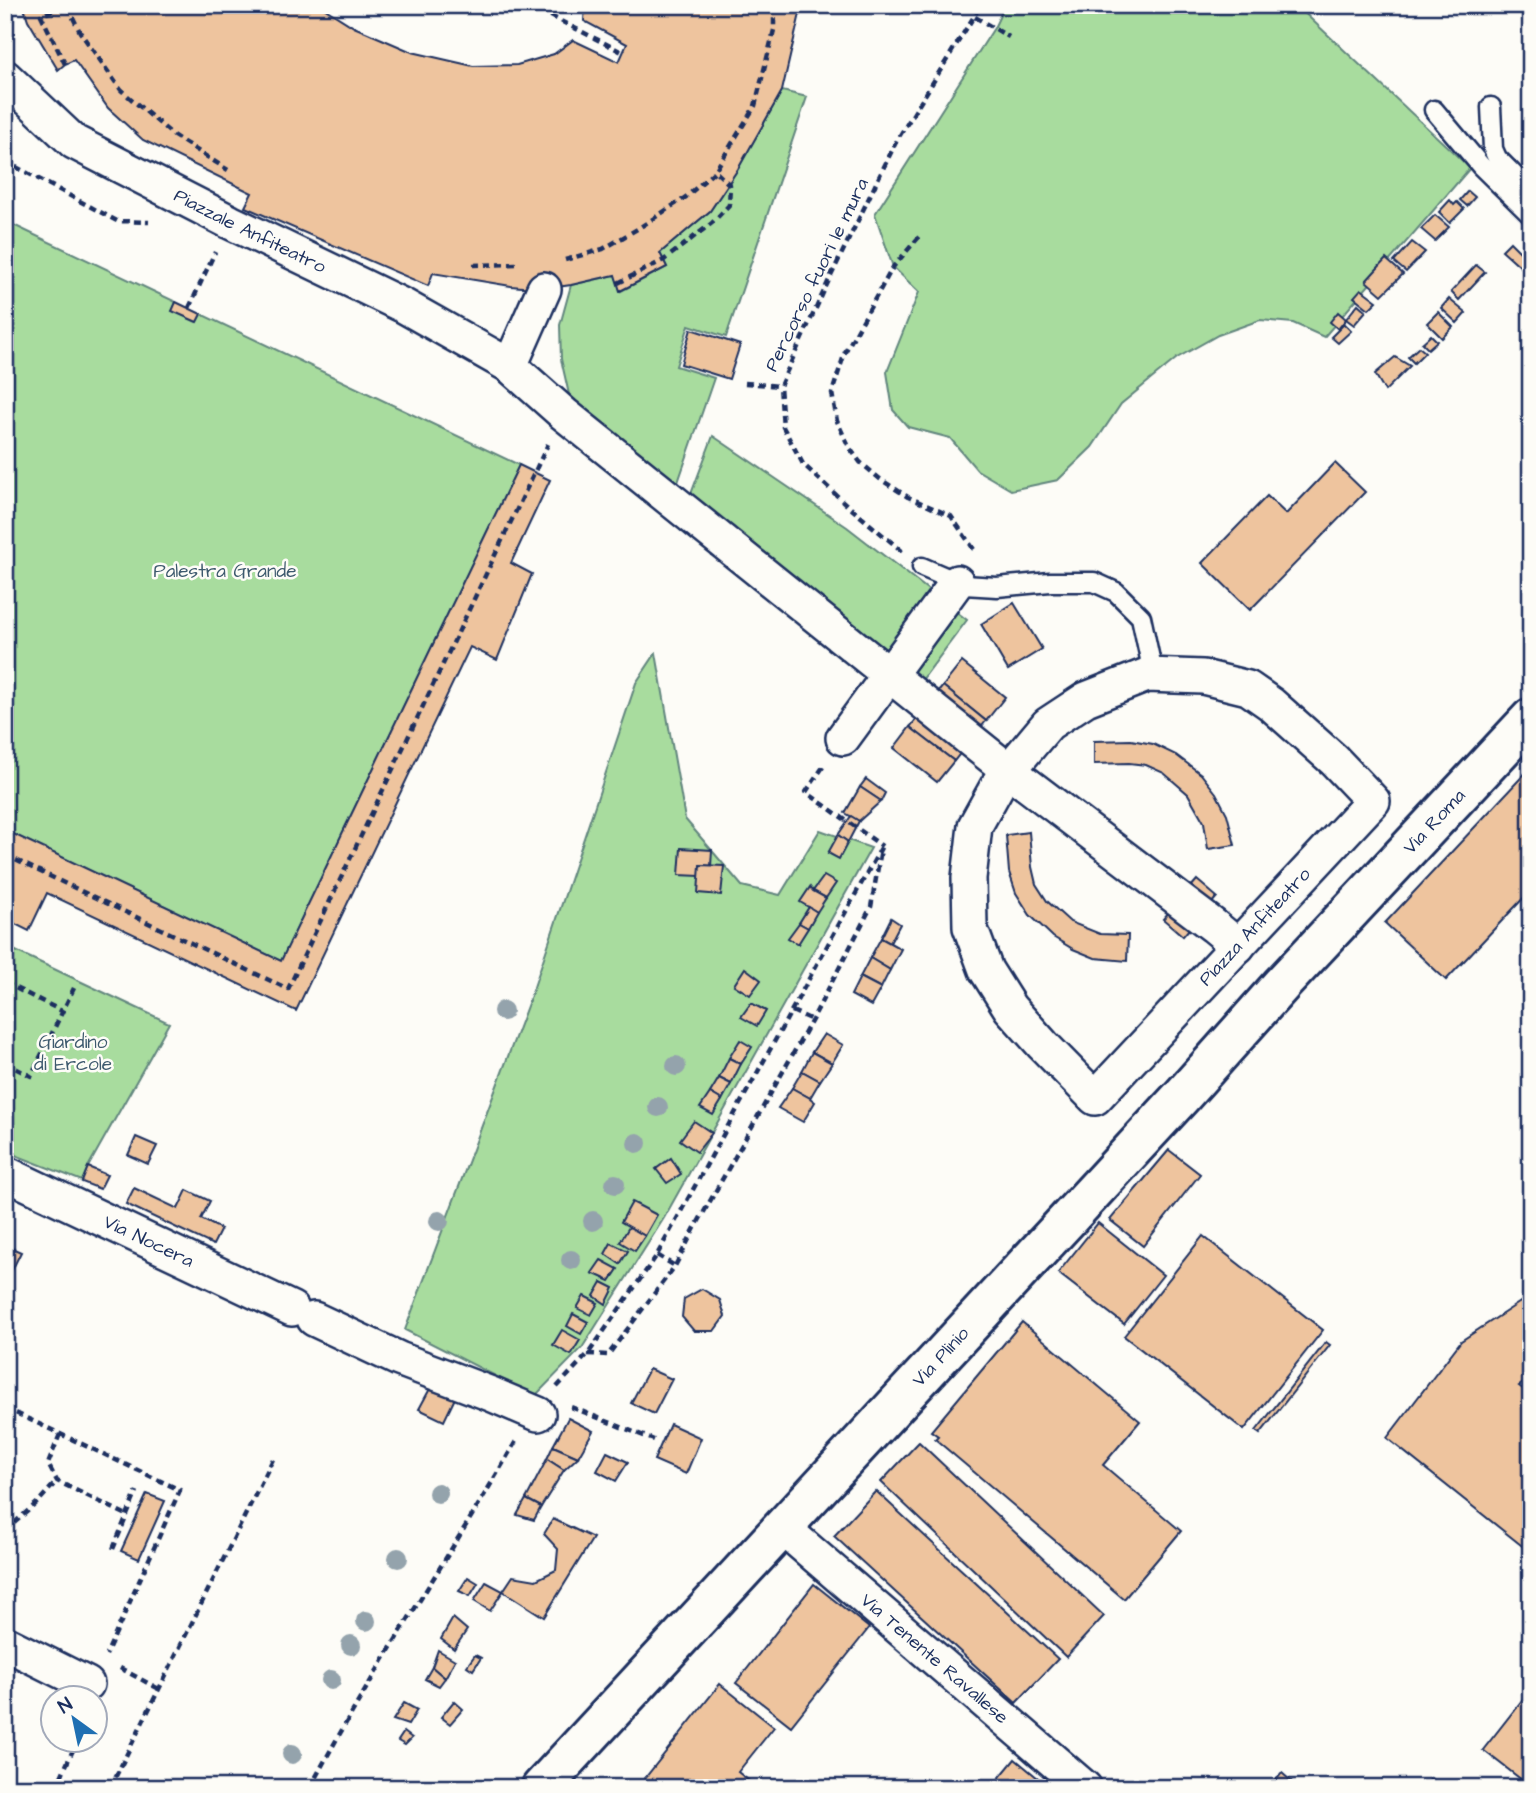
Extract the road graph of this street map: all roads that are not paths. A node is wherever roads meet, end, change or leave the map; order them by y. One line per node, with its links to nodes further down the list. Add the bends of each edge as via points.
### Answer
1 (5, 77): 7 (street, Piazzale Anfiteatro, via 74,142 404,306)
2 (1491, 107): 4 (lane, via 1497,158)
3 (1434, 110): 5 (lane)
4 (1531, 192)
5 (1531, 215)
6 (542, 272): 7 (street)
7 (510, 366): 10 (street, Piazzale Anfiteatro)
8 (922, 567): 9 (lane)
9 (957, 582): 10 (street); 11 (lane, via 997,587 1094,582 1116,592 1141,617 1150,659)
10 (889, 675): 13 (street); 14 (street, Piazzale Anfiteatro)
11 (1147, 675): 14 (street, Piazza Anfiteatro, via 1086,699 1048,724); 16 (street, Piazza Anfiteatro, via 1203,677 1248,688 1334,760 1373,802)
12 (1531, 718): 15 (street, Via Roma)
13 (843, 738)
14 (1009, 770): 16 (street, Piazzale Anfiteatro); 16 (street, Piazza Anfiteatro, via 975,826 970,927 986,970 1010,1008 1095,1098)
15 (1338, 925): 19 (street, Via Plinio)
16 (1238, 946)
17 (5, 1173): 18 (street, Via Nocera, via 399,1359 491,1394)
18 (542, 1407)
19 (783, 1528): 22 (street, Via Plinio); 23 (street, Via Tenente Ravallese)
20 (5, 1643): 21 (street)
21 (96, 1672)
22 (541, 1788)
23 (1085, 1788)

